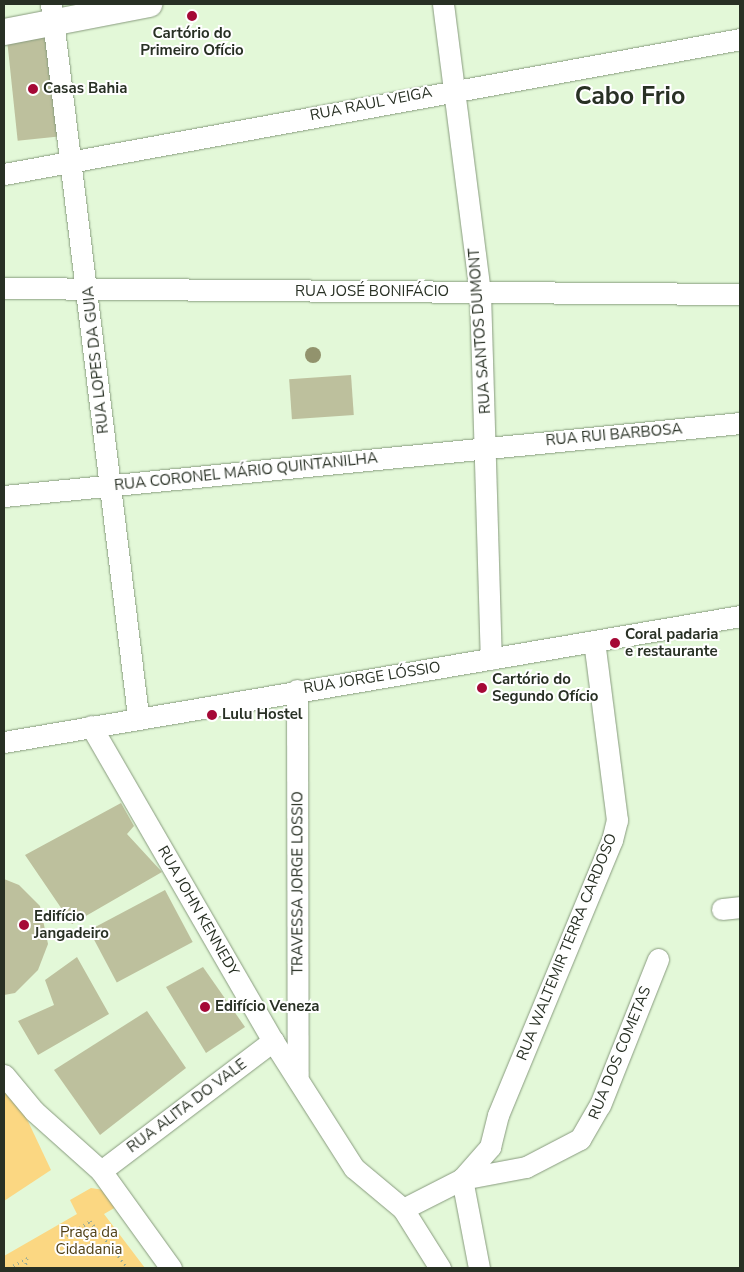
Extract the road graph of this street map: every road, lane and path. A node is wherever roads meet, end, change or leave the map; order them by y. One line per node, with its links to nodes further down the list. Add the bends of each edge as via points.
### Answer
1 (149, 4): 3 (street)
2 (443, 4): 6 (street, RUA SANTOS DUMONT)
3 (52, 14): 4 (street); 7 (street, RUA LOPES DA GUIA)
4 (4, 32)
5 (740, 39): 6 (street, RUA RAUL VEIGA)
6 (454, 88): 7 (street, RUA RAUL VEIGA); 11 (street, RUA SANTOS DUMONT)
7 (70, 161): 8 (street, RUA RAUL VEIGA); 10 (street, RUA LOPES DA GUIA)
8 (4, 174)
9 (4, 288): 10 (street, RUA JOSÉ BONIFÁCIO)
10 (88, 288): 11 (street, RUA JOSÉ BONIFÁCIO); 15 (street, RUA LOPES DA GUIA)
11 (480, 293): 12 (street, RUA JOSÉ BONIFÁCIO); 14 (street, RUA SANTOS DUMONT)
12 (740, 294)
13 (740, 423): 14 (street, RUA RUI BARBOSA)
14 (488, 447): 15 (street, RUA CORONEL MÁRIO QUINTANILHA); 19 (street, RUA SANTOS DUMONT)
15 (110, 486): 16 (street, RUA CORONEL MÁRIO QUINTANILHA); 21 (street, RUA LOPES DA GUIA)
16 (4, 496)
17 (740, 616): 18 (street, RUA JORGE LÓSSIO)
18 (594, 641): 19 (street, RUA JORGE LÓSSIO); 29 (street, RUA WALTEMIR TERRA CARDOSO, via 617,820 612,840 498,1115 490,1147)
19 (491, 659): 20 (street, RUA JORGE LÓSSIO)
20 (297, 690): 21 (street, RUA JORGE LÓSSIO); 27 (street, TRAVESSA JORGE LOSSIO)
21 (138, 716): 22 (street, RUA JORGE LÓSSIO)
22 (91, 726): 23 (street, RUA JORGE LÓSSIO); 25 (street, RUA JOHN KENNEDY)
23 (4, 742)
24 (658, 959): 29 (street, RUA DOS COMETAS, via 600,1105 580,1139 526,1167)
25 (273, 1041): 27 (street, RUA JOHN KENNEDY); 28 (street, RUA ALITA DO VALE)
26 (4, 1075): 28 (street, via 34,1111)
27 (298, 1075): 30 (street, RUA JOHN KENNEDY, via 354,1168)
28 (101, 1171): 35 (street)
29 (462, 1179): 30 (street, RUA WALTEMIR TERRA CARDOSO); 37 (street)
30 (403, 1209): 36 (street, RUA JOHN KENNEDY)
31 (68, 1236): 34 (path, via 90,1221)
32 (9, 1268): 33 (path, via 27,1258)
33 (25, 1268)
34 (128, 1268)
35 (171, 1268)
36 (440, 1268)
37 (479, 1268)

